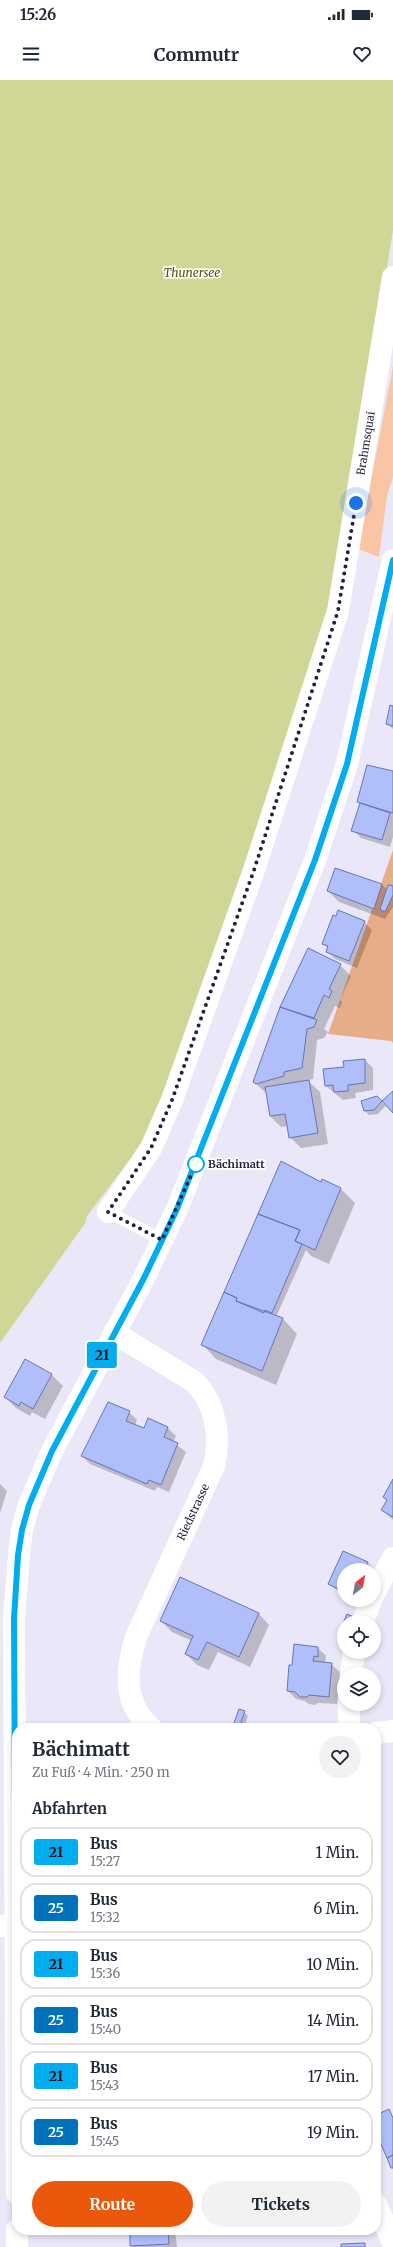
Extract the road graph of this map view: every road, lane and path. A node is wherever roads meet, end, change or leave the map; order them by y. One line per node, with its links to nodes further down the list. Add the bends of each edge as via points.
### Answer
1 (393, 277): 3 (main road, Brahmsquai, via 338,611 254,870 172,1100 151,1148)
2 (393, 560): 4 (main road, via 356,725 335,804 196,1164)
3 (108, 1212): 4 (lane)
4 (162, 1240): 5 (main road)
5 (114, 1333): 9 (main road, Riedstrasse, via 195,1382 205,1393 214,1414 218,1437 214,1466 136,1637 128,1663 128,1688 134,1705); 13 (main road, via 52,1451 29,1505 22,1530 15,1580)
6 (393, 1558): 7 (main road)
7 (381, 1581)
8 (349, 1711): 10 (main road)
9 (145, 1723)
10 (349, 1723)
11 (393, 1731): 12 (main road)
12 (381, 1732)
13 (8, 1925): 14 (main road)
14 (12, 2044)
15 (381, 2215): 17 (main road)
16 (17, 2235): 18 (main road)
17 (393, 2243)
18 (17, 2247)

